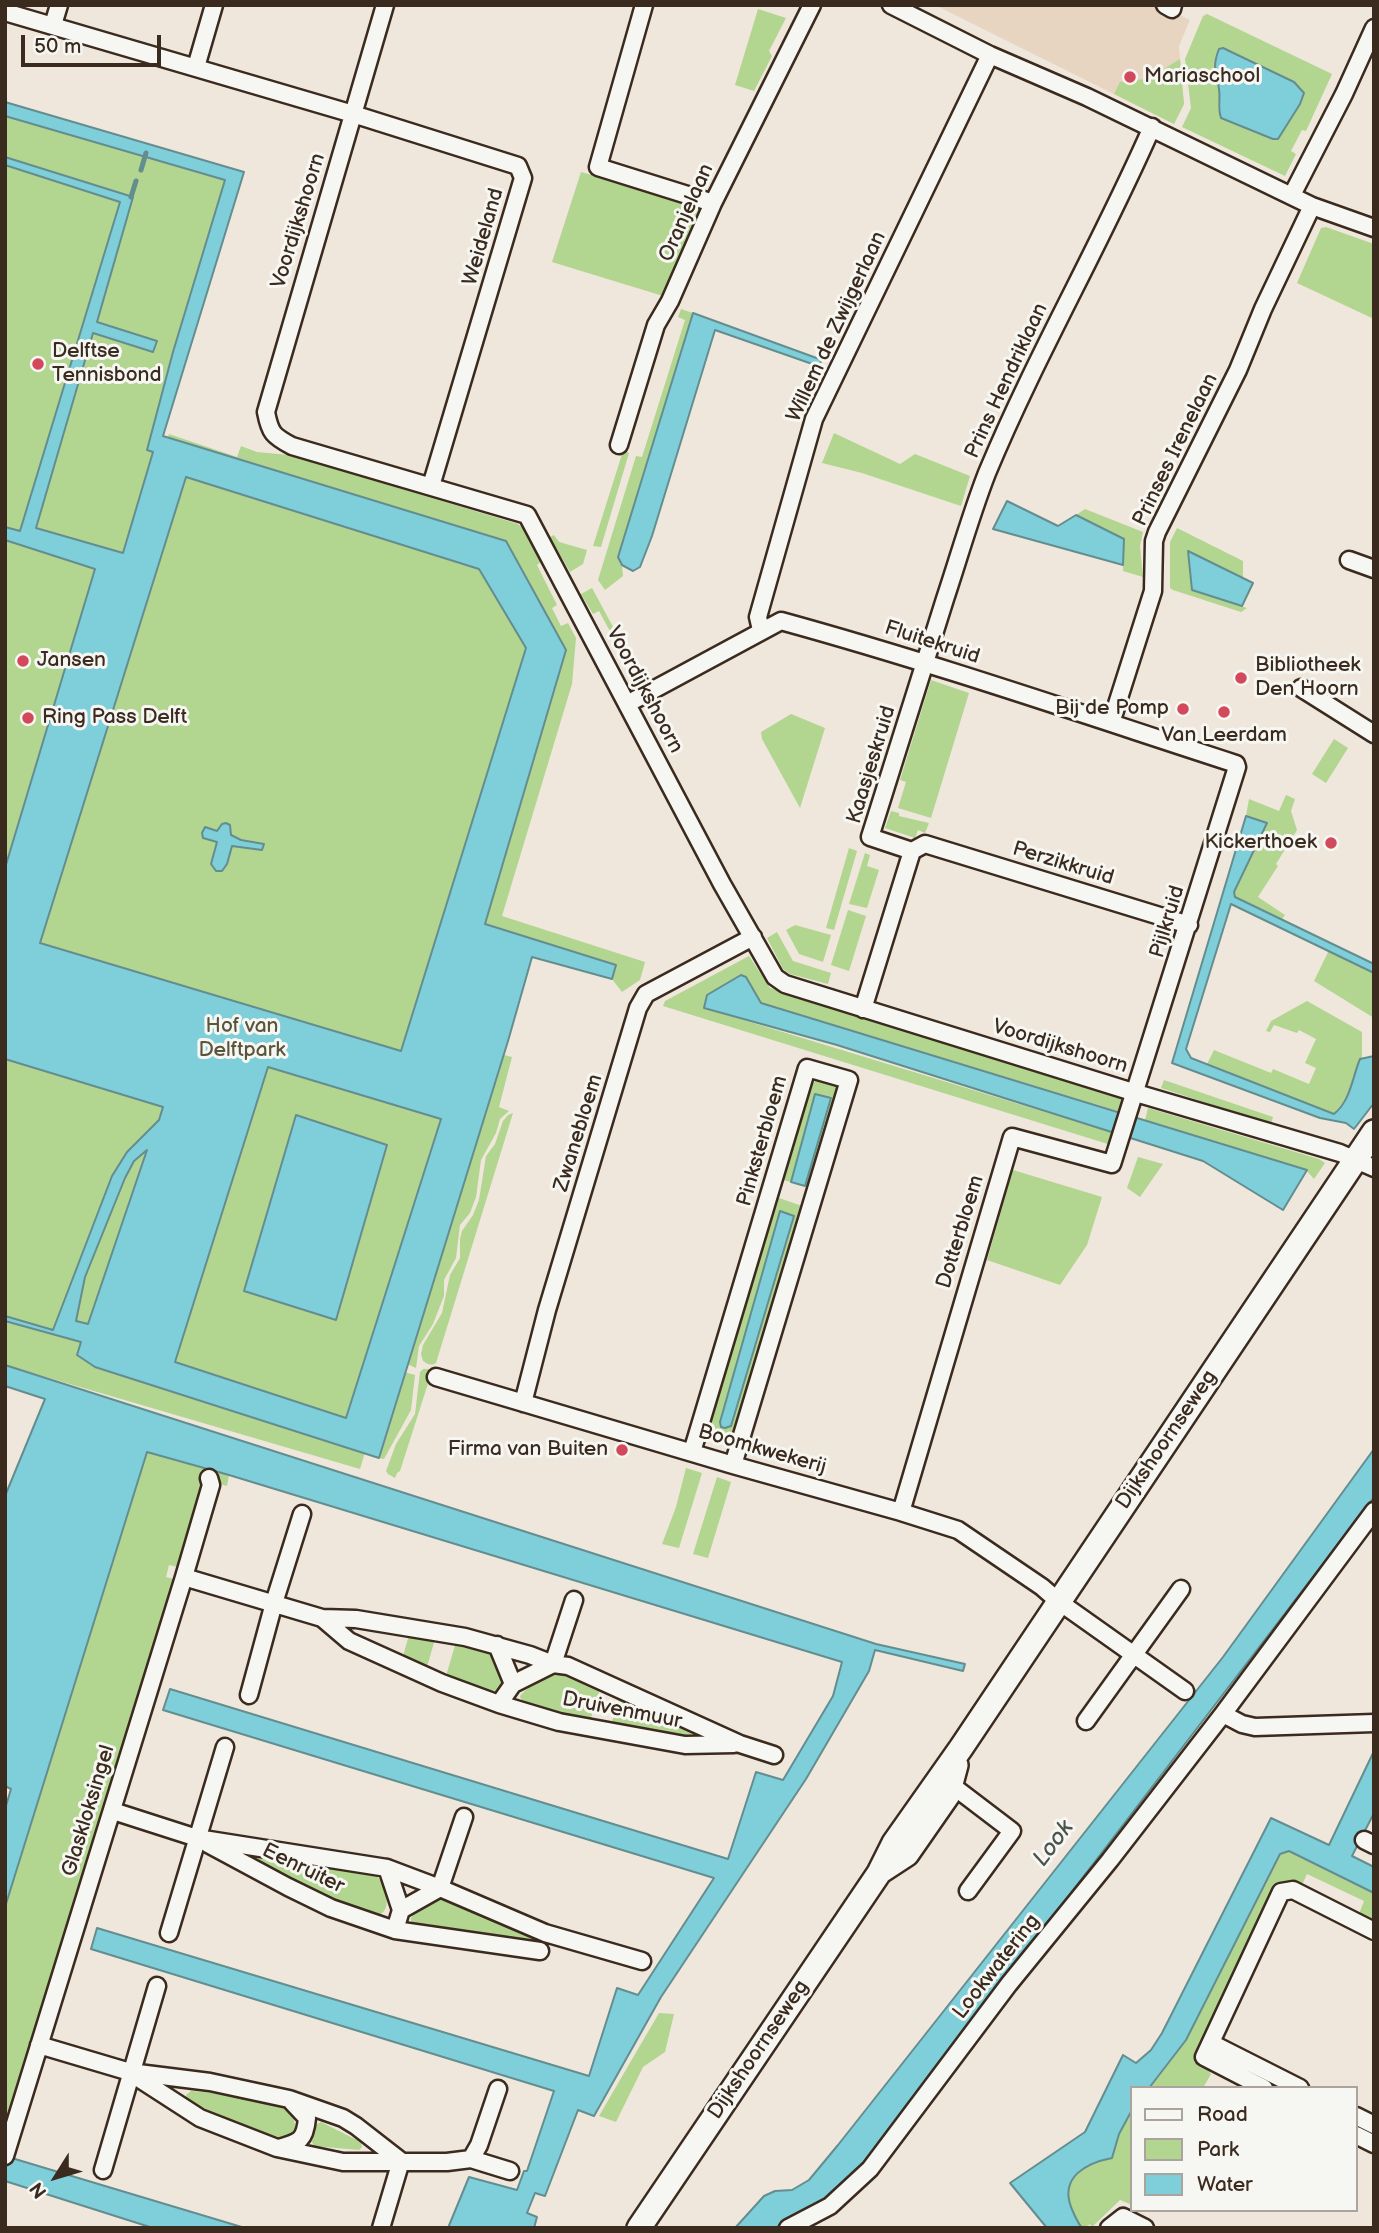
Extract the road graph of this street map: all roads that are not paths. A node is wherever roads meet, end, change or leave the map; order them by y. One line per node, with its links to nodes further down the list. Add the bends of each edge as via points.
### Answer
1 (59, 5): 8 (street)
2 (214, 5): 11 (street)
3 (385, 5): 12 (street, Voordijkshoorn)
4 (644, 5): 15 (street, via 598,167)
5 (812, 5): 15 (street, Oranjelaan)
6 (891, 5): 10 (street)
7 (5, 12): 8 (street, Weideland)
8 (53, 25): 11 (street, Weideland)
9 (1374, 28): 14 (street)
10 (990, 55): 13 (street); 22 (street, Willem de Zwijgerlaan, via 814,419 758,617)
11 (196, 68): 12 (street, Weideland)
12 (353, 114): 19 (street, Voordijkshoorn, via 265,412 270,430 292,446); 19 (street, Weideland, via 518,166 523,178)
13 (1152, 128): 14 (street); 23 (street, Prins Hendriklaan, via 987,474)
14 (1292, 195): 16 (street)
15 (713, 203): 18 (street, Oranjelaan, via 656,325)
16 (1312, 206): 17 (street); 26 (street, Prinses Irenelaan, via 1238,370 1157,532 1153,591)
17 (1374, 228)
18 (619, 445)
19 (431, 486): 25 (street, Voordijkshoorn, via 527,515)
20 (1349, 560): 21 (street)
21 (1374, 569)
22 (761, 630): 23 (street, Fluitekruid, via 781,621); 25 (street, Fluitekruid)
23 (925, 663): 26 (street, Fluitekruid); 29 (street, Kaasjeskruid, via 870,838)
24 (1301, 688): 27 (street)
25 (627, 704): 31 (street, Voordijkshoorn)
26 (1111, 723): 28 (street, Fluitekruid)
27 (1374, 734)
28 (1236, 764): 30 (street, Pijlkruid)
29 (919, 847): 30 (street, Perzikkruid); 32 (street)
30 (1189, 925): 33 (street, Pijlkruid)
31 (753, 937): 32 (street, Voordijkshoorn, via 775,977 785,984); 37 (street, Zwanebloem, via 646,994 638,1008)
32 (863, 1009): 33 (street, Voordijkshoorn)
33 (1134, 1097): 35 (street, Voordijkshoorn, via 1340,1153); 42 (street, Dotterbloem, via 1112,1164 1012,1137)
34 (1374, 1132): 35 (street, Dijkshoornseweg)
35 (1365, 1164): 47 (street, Dijkshoornseweg)
36 (436, 1377): 37 (street, Boomkwekerij)
37 (523, 1403): 38 (street, Boomkwekerij)
38 (692, 1452): 39 (street, Boomkwekerij); 39 (street, Pinksterbloem, via 807,1069 849,1080)
39 (733, 1465): 42 (street, Boomkwekerij)
40 (209, 1478): 44 (street, Glaskloksingel, via 211,1485)
41 (1374, 1511): 57 (street, Lookwatering)
42 (901, 1512): 47 (street, Boomkwekerij, via 957,1530)
43 (302, 1514): 48 (street)
44 (184, 1577): 48 (street, Druivenmuur); 64 (street, Glaskloksingel)
45 (1181, 1589): 51 (street)
46 (574, 1600): 52 (street)
47 (1058, 1601): 51 (street, Boomkwekerij); 63 (street, Dijkshoornseweg, via 961,1748)
48 (274, 1604): 49 (street, Druivenmuur); 55 (street)
49 (322, 1618): 50 (street, Druivenmuur, via 356,1619); 56 (street, Druivenmuur, via 349,1641)
50 (496, 1645): 52 (street, Druivenmuur); 53 (street)
51 (1133, 1655): 54 (street, Boomkwekerij); 58 (street)
52 (553, 1664): 53 (street, Druivenmuur); 60 (street, Druivenmuur, via 601,1680)
53 (513, 1684): 56 (street, Druivenmuur)
54 (1185, 1691)
55 (249, 1695)
56 (499, 1704): 60 (street, Druivenmuur, via 559,1722 685,1745)
57 (1223, 1714): 59 (street, via 1255,1727); 96 (street, Lookwatering, via 1009,1984 870,2169 831,2206)
58 (1086, 1721)
59 (1374, 1723)
60 (740, 1744): 62 (street, Druivenmuur)
61 (225, 1747): 66 (street)
62 (774, 1755)
63 (946, 1781): 69 (street, via 1012,1831); 95 (street, Dijkshoornseweg, via 948,1795 907,1854 879,1873)
64 (113, 1811): 66 (street, Eenruiter); 77 (street, Glaskloksingel)
65 (464, 1817): 68 (street)
66 (197, 1838): 67 (street, Eenruiter); 71 (street, Eenruiter, via 331,1908); 73 (street)
67 (387, 1868): 68 (street, Eenruiter); 70 (street)
68 (440, 1888): 70 (street); 74 (street, Eenruiter)
69 (968, 1891)
70 (401, 1910): 71 (street)
71 (395, 1930): 74 (street, Eenruiter, via 538,1959)
72 (1374, 1931): 78 (street, via 1293,1890 1281,1892)
73 (169, 1933)
74 (545, 1934): 75 (street, Eenruiter)
75 (642, 1961)
76 (157, 1986): 79 (street)
77 (39, 2045): 79 (street); 89 (street, Glaskloksingel)
78 (1208, 2050): 80 (street); 81 (street)
79 (130, 2072): 83 (street, via 210,2082); 88 (street, via 200,2118); 92 (street)
80 (1261, 2086)
81 (1295, 2086)
82 (498, 2088): 90 (street)
83 (289, 2099): 88 (street, via 307,2118 306,2131 298,2142); 91 (street, via 343,2118)
84 (1358, 2117): 85 (street)
85 (1374, 2125)
86 (1358, 2136): 87 (street)
87 (1374, 2144)
88 (277, 2148): 91 (street, via 343,2162)
89 (7, 2152)
90 (471, 2159): 91 (street); 93 (street)
91 (401, 2161): 94 (street)
92 (103, 2169)
93 (510, 2171)
94 (382, 2228)
95 (639, 2228)
96 (788, 2228)
97 (1109, 2228): 98 (street, via 1123,2217)
98 (1145, 2228)

